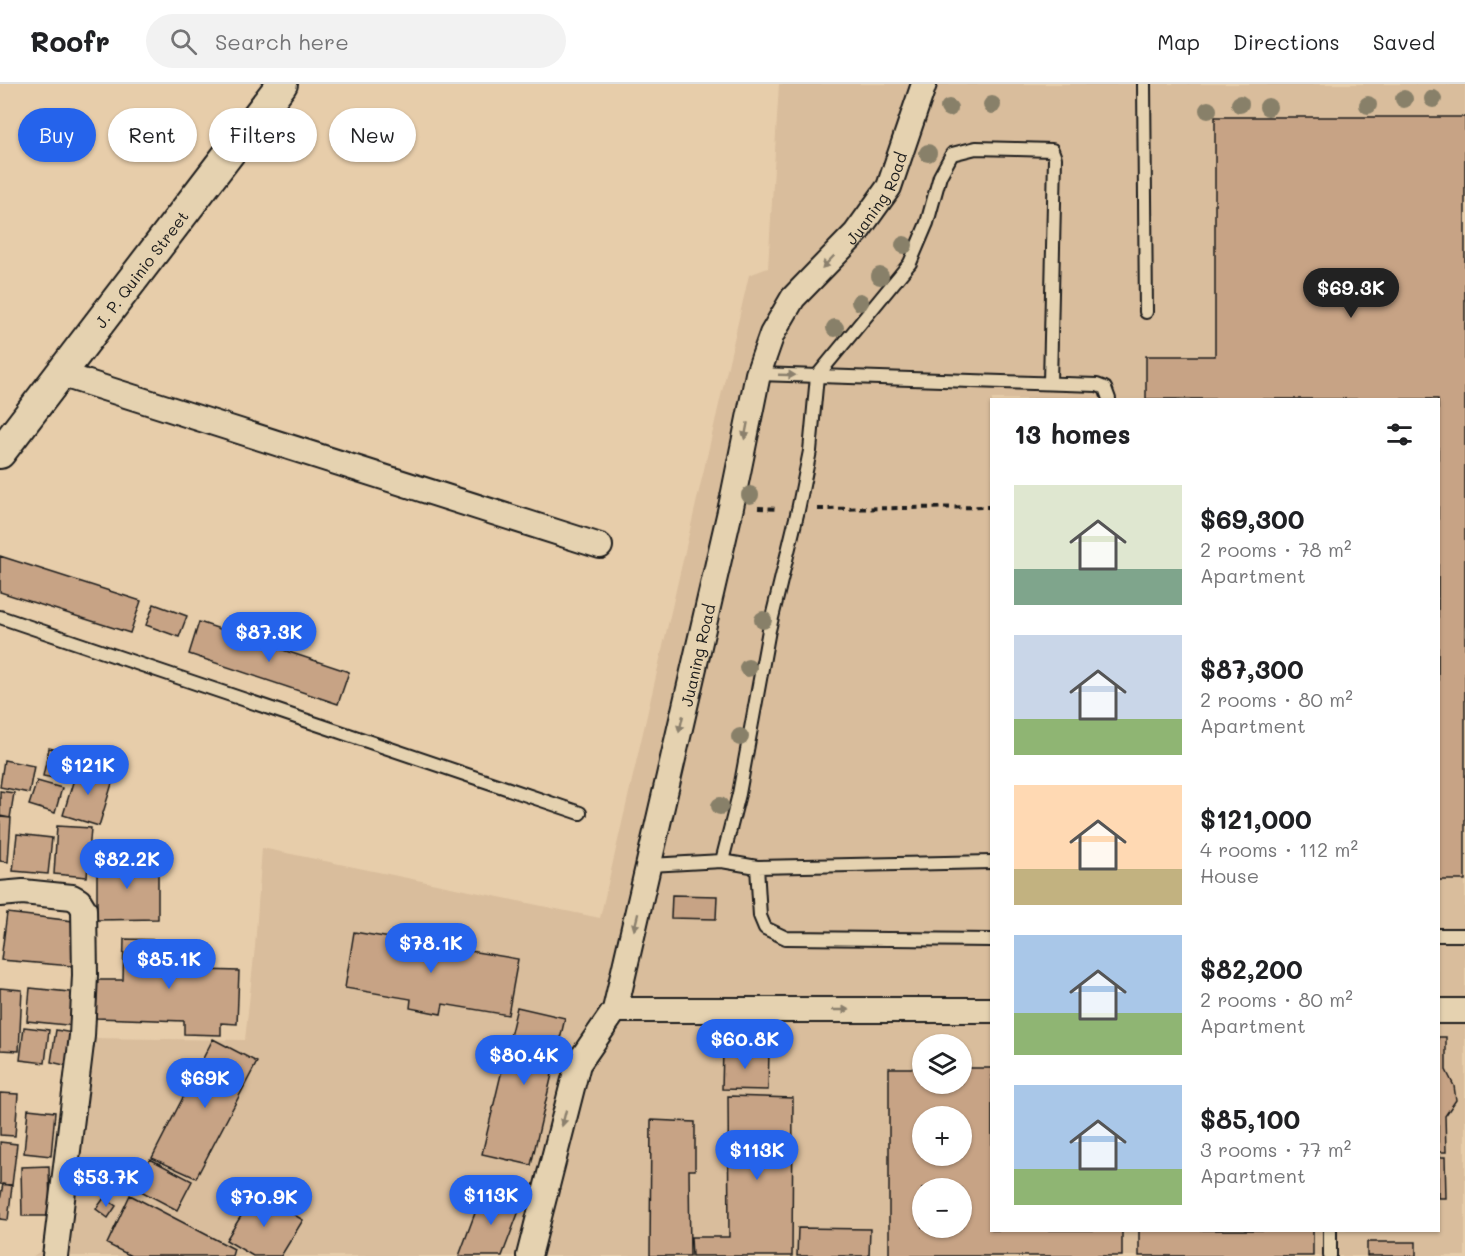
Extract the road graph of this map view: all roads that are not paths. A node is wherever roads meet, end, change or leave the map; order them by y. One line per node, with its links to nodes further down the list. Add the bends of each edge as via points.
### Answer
1 (282, 84): 5 (street, J. P. Quinio Street)
2 (924, 84): 6 (street, Juaning Road, one-way to 6, via 889,187 855,233 792,298 771,334)
3 (1144, 84): 4 (lane)
4 (1146, 312)
5 (60, 374): 10 (street, J. P. Quinio Street); 11 (street)
6 (758, 374): 7 (lane, one-way to 7); 16 (street, Juaning Road, one-way to 16)
7 (816, 376): 8 (lane); 8 (lane, via 910,263 927,223 940,176 952,154 976,148 1045,148 1052,150 1055,158); 14 (lane, via 810,451)
8 (1050, 383): 9 (lane, via 1097,385 1105,388)
9 (1109, 398)
10 (0, 453)
11 (600, 546)
12 (0, 617): 13 (lane)
13 (580, 813)
14 (722, 861): 16 (lane); 17 (lane)
15 (990, 862): 17 (lane)
16 (650, 865): 22 (street, Juaning Road, one-way to 22)
17 (757, 867): 21 (lane, via 760,916 765,928 786,938)
18 (0, 894): 27 (street, via 72,897 84,909 82,1036)
19 (1440, 935): 20 (lane)
20 (1465, 935)
21 (990, 940)
22 (615, 1010): 23 (street, one-way to 23); 28 (street, Juaning Road, one-way to 28, via 578,1064)
23 (990, 1010)
24 (1440, 1011): 25 (street)
25 (1465, 1011)
26 (1330, 1232): 29 (lane)
27 (55, 1256)
28 (529, 1256)
29 (1330, 1256)

